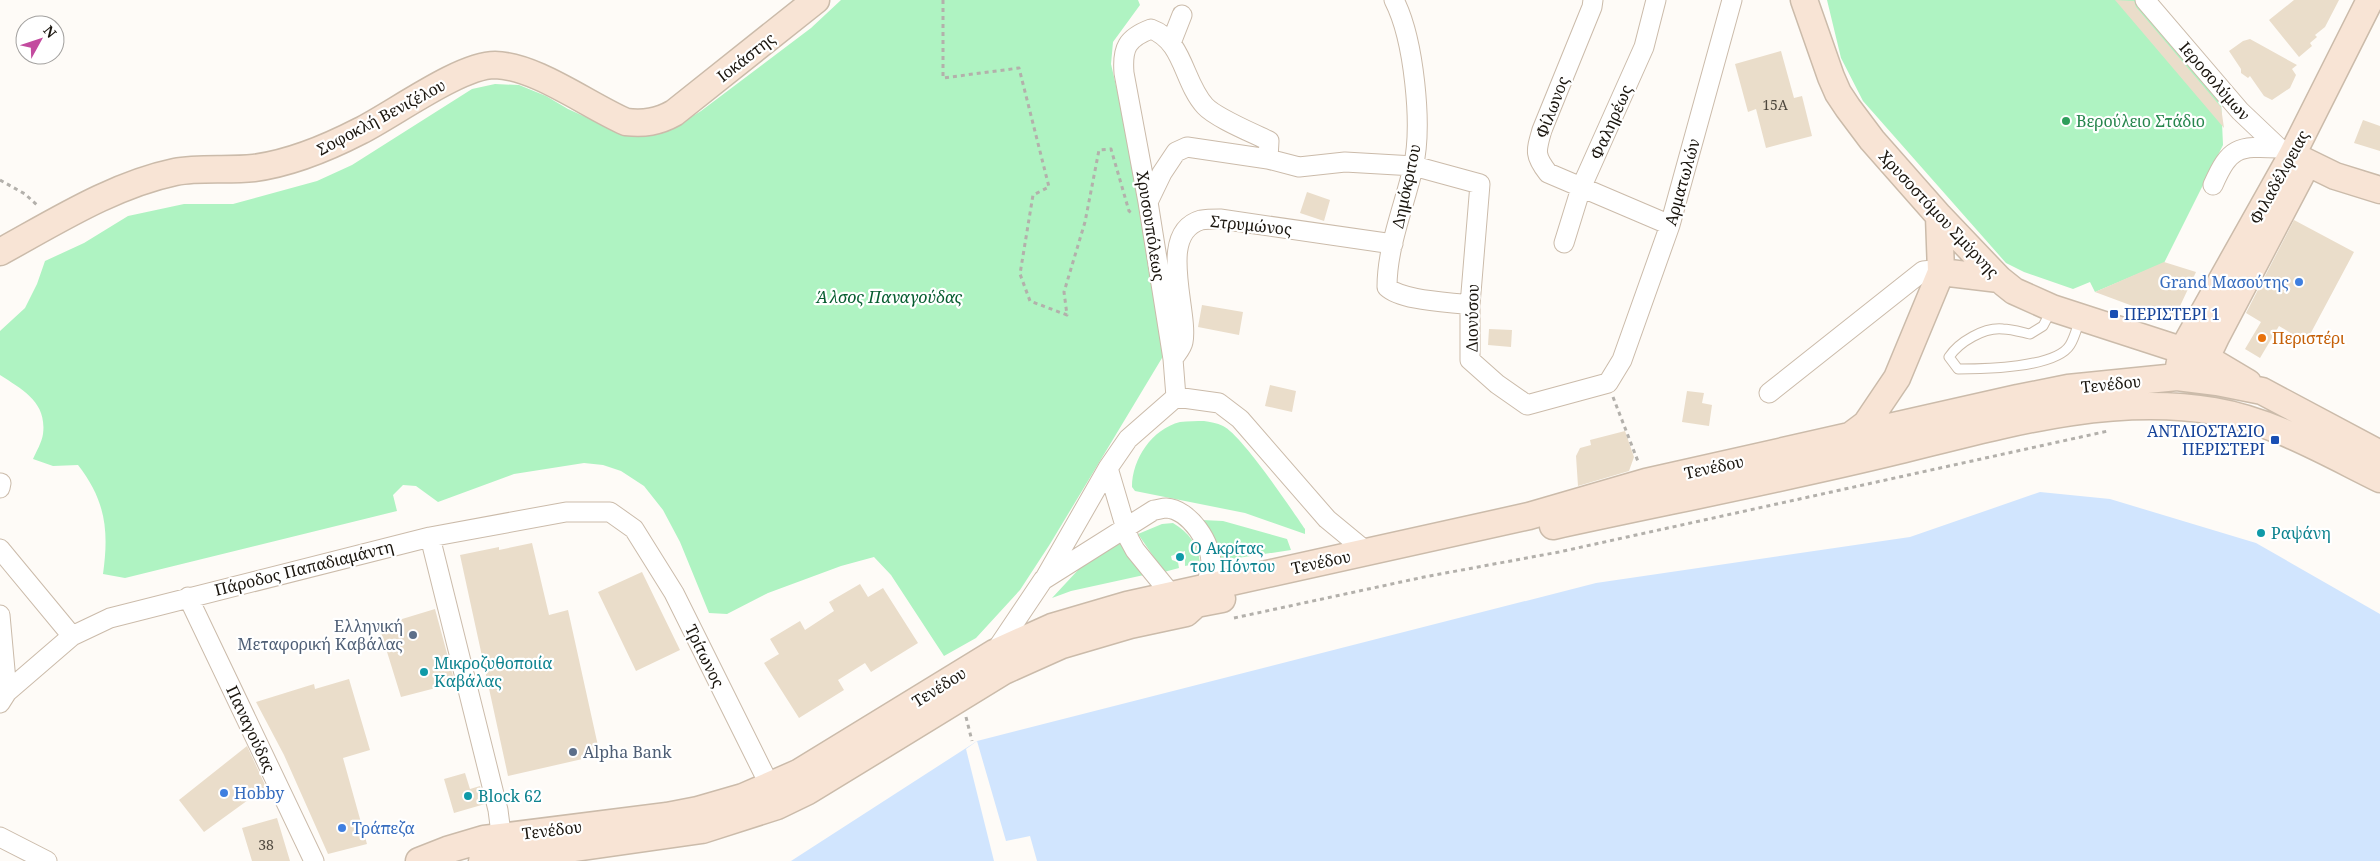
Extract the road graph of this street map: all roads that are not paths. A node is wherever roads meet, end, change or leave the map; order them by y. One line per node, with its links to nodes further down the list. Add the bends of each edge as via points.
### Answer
1 (816, 0): 12 (main road, Ιοκάστης)
2 (1394, 0): 15 (street, Δημόκριτου, via 1404,28 1413,73 1417,118)
3 (1593, 0): 17 (street, Φίλωνος, via 1536,150 1538,160 1548,173)
4 (1656, 0): 17 (street, Φαληρέως, via 1644,47)
5 (1732, 0): 21 (street, Αρματωλών)
6 (1804, 0): 20 (main road, Χρυσοστόμου Σμύρνης, via 1838,93 1872,140)
7 (2145, 0): 13 (street, Ιεροσολύμων, via 2240,111)
8 (2370, 0): 13 (main road, Φιλαδέλφειας)
9 (1182, 15): 11 (street)
10 (2380, 15): 13 (main road, Φιλαδέλφειας)
11 (1171, 43): 14 (street, Χρυσουπόλεως, via 1205,106 1269,141); 19 (street, Χρυσουπόλεως, via 1160,32 1151,29 1127,43 1123,56 1130,114)
12 (674, 113): 24 (main road, Σοφοκλή Βενιζέλου, via 656,121 626,122 524,70 485,66 449,81 360,131 299,159 252,168 176,172 156,177 101,199)
13 (2292, 155): 16 (street, via 2260,147 2238,150 2223,162); 18 (main road, via 2335,176); 31 (main road, Φιλαδέλφειας)
14 (1268, 159): 15 (street, via 1298,167 1345,162); 19 (street, via 1187,147 1176,152)
15 (1414, 166): 23 (street, Δημόκριτου); 27 (street, Διονύσου, via 1480,184)
16 (2213, 185)
17 (1581, 188): 21 (street, Φίλωνος); 22 (street, Φαληρέως)
18 (2380, 190)
19 (1148, 202): 30 (street, Χρυσουπόλεως)
20 (1939, 216): 25 (main road); 26 (main road, Χρυσοστόμου Σμύρνης)
21 (1670, 225): 33 (street, Αρματωλών, via 1622,360)
22 (1564, 243)
23 (1393, 244): 27 (street, Δημόκριτου, via 1387,279 1387,288 1392,292); 30 (street, Στρυμώνος, via 1220,219 1200,220 1180,239 1176,258 1184,330 1183,344)
24 (0, 252)
25 (1941, 272): 26 (main road); 32 (main road); 34 (street, via 1924,272)
26 (1999, 279): 28 (main road, Χρυσοστόμου Σμύρνης, via 2014,291)
27 (1470, 305): 33 (street, Διονύσου, via 1470,360 1517,400 1527,405)
28 (2052, 308): 29 (main road, Χρυσοστόμου Σμύρνης); 29 (lane, via 2043,326 2030,334 2001,328 1968,338 1949,357 1952,364 1958,369 1999,369 2050,359 2069,346)
29 (2081, 316): 31 (main road, Χρυσοστόμου Σμύρνης)
30 (1172, 358): 35 (street, Χρυσουπόλεως)
31 (2192, 367): 36 (main road, Φιλαδέλφειας); 37 (main road, Τενέδου, via 2068,388); 39 (main road, Χρυσοστόμου Σμύρνης, via 2262,391)
32 (1897, 378): 37 (main road); 38 (main road, via 1866,424)
33 (1608, 383)
34 (1769, 393)
35 (1176, 397): 40 (street, via 1128,439); 46 (street, via 1220,403 1240,419 1327,519)
36 (2197, 409): 37 (main road, Τενέδου, via 2117,407); 41 (main road, via 2282,432)
37 (1911, 434): 38 (main road, Τενέδου); 49 (main road, Τενέδου)
38 (1848, 437): 46 (main road, Τενέδου, via 1646,482 1529,516)
39 (2380, 454)
40 (1108, 468): 42 (street); 47 (street)
41 (2380, 479)
42 (1126, 528): 47 (street); 49 (street, via 1135,550); 49 (street, via 1154,510 1167,508 1180,512 1199,532 1210,555 1211,566)
43 (634, 529): 44 (street, Πάροδος Παπαδιαμάντη, via 610,512 566,512); 54 (street, Τρίτωνος, via 674,593)
44 (430, 537): 48 (street, Πάροδος Παπαδιαμάντη); 56 (street, via 498,810)
45 (0, 549): 51 (street)
46 (1367, 552): 49 (main road, Τενέδου)
47 (1043, 580): 52 (street)
48 (188, 597): 51 (street, Πάροδος Παπαδιαμάντη, via 110,618); 59 (street, Παναγούδας)
49 (1190, 600): 52 (main road, Τενέδου, via 1082,617); 57 (main road, Τενέδου, via 1027,659 778,806 702,830)
50 (0, 615): 53 (street)
51 (72, 636): 53 (street, Πάροδος Παπαδιαμάντη)
52 (994, 653): 54 (main road, Τενέδου, via 798,773)
53 (4, 698)
54 (770, 786): 56 (main road, Τενέδου, via 698,810)
55 (0, 837): 58 (street)
56 (498, 854): 57 (main road, Τενέδου); 60 (main road, Τενέδου, via 447,850)
57 (548, 856)
58 (47, 861)
59 (314, 861)
60 (419, 861)

